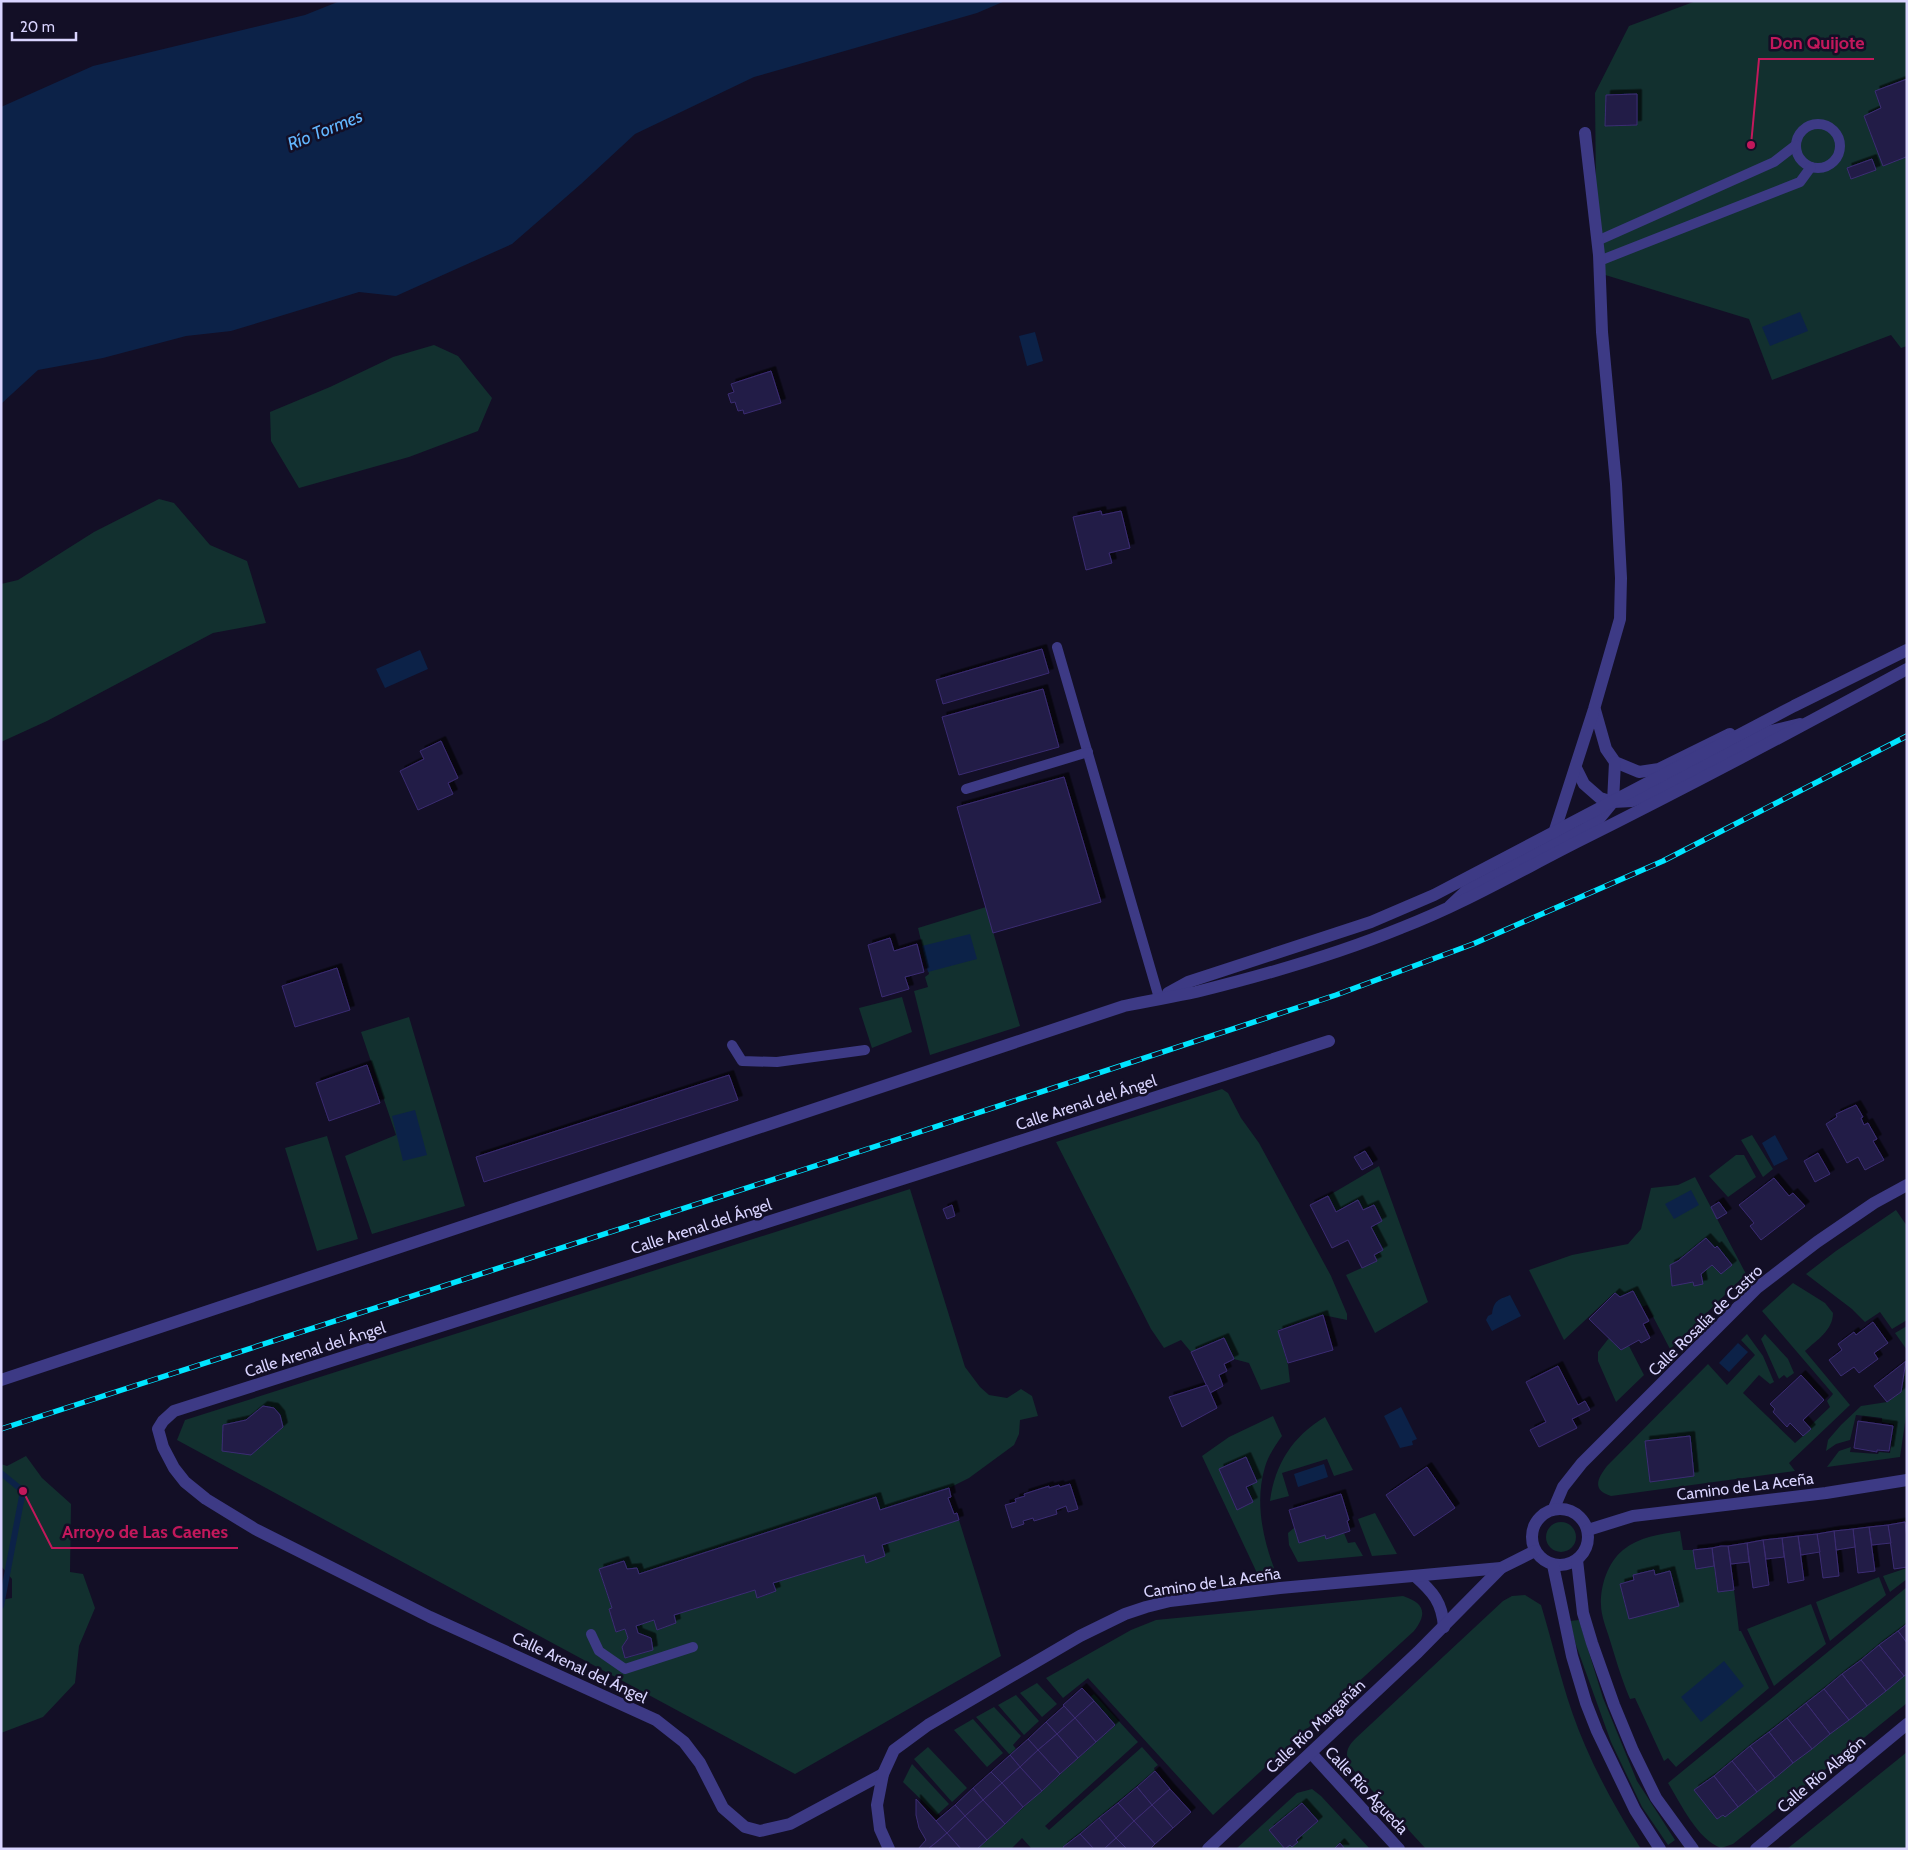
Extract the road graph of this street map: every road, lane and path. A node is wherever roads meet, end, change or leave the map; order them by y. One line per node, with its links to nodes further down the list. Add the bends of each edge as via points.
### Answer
1 (1586, 133): 4 (street)
2 (1796, 145): 3 (lane, via 1800,159); 3 (lane, via 1808,127 1822,125 1835,132 1840,146 1836,159 1825,167); 4 (lane, via 1774,162)
3 (1811, 167): 5 (lane, via 1800,182)
4 (1597, 241): 5 (street)
5 (1599, 261): 10 (street, via 1621,578 1620,619)
6 (1057, 647): 12 (lane)
7 (1907, 650): 9 (street)
8 (1907, 669): 11 (street)
9 (1794, 706): 13 (street, via 1704,745 1659,769 1639,772); 16 (street)
10 (1594, 709): 13 (street, via 1606,749); 14 (street)
11 (1813, 720): 16 (street, via 1771,731 1632,802); 18 (street)
12 (1088, 752): 15 (lane); 19 (lane)
13 (1615, 762): 16 (street)
14 (1576, 768): 16 (street, via 1591,791); 17 (street)
15 (966, 789)
16 (1613, 802): 17 (street); 18 (street, via 1599,819 1586,828 1466,891)
17 (1554, 833): 19 (street, via 1434,895 1371,922 1188,982)
18 (1447, 908): 19 (street, via 1326,954 1194,992)
19 (1159, 998): 24 (street, via 1124,1006)
20 (1328, 1041): 38 (street, Calle Arenal del Ángel, via 174,1411 158,1430 163,1447 185,1482 255,1529 430,1617 656,1720 684,1742 700,1763 723,1808 745,1827 760,1831 790,1824)
21 (732, 1045): 22 (lane, via 742,1061 777,1062)
22 (865, 1050)
23 (1907, 1185): 26 (street, Calle Rosalía de Castro, via 1874,1203 1757,1288 1582,1463 1563,1487)
24 (1, 1380)
25 (1907, 1480): 27 (street, Camino de La Aceña, via 1633,1516)
26 (1554, 1508): 27 (street, via 1569,1509 1581,1517); 28 (street, via 1538,1517 1531,1534)
27 (1588, 1530): 29 (street, via 1589,1541)
28 (1535, 1551): 30 (street); 31 (street, Camino de La Aceña)
29 (1578, 1560): 30 (street, via 1566,1565); 43 (street, via 1584,1612 1592,1643 1633,1751 1656,1798)
30 (1553, 1565): 42 (street, via 1572,1656 1586,1703 1635,1810)
31 (1501, 1568): 32 (street, Camino de La Aceña); 33 (street, Calle Río Margañán)
32 (1415, 1576): 33 (street, via 1437,1599 1443,1611); 38 (street, Camino de La Aceña, via 1280,1588 1146,1606 1080,1636 917,1732 894,1750)
33 (1444, 1627): 37 (street, Calle Río Margañán)
34 (591, 1634): 35 (lane, via 599,1651 625,1669)
35 (693, 1647)
36 (1907, 1724): 44 (street, Calle Río Alagón)
37 (1311, 1754): 40 (street, Calle Río Margañán); 41 (street, Calle Río Águeda)
38 (882, 1774): 39 (street, Camino de La Aceña, via 877,1806 880,1829)
39 (889, 1849)
40 (1208, 1849)
41 (1399, 1849)
42 (1660, 1849)
43 (1694, 1849)
44 (1756, 1849)

